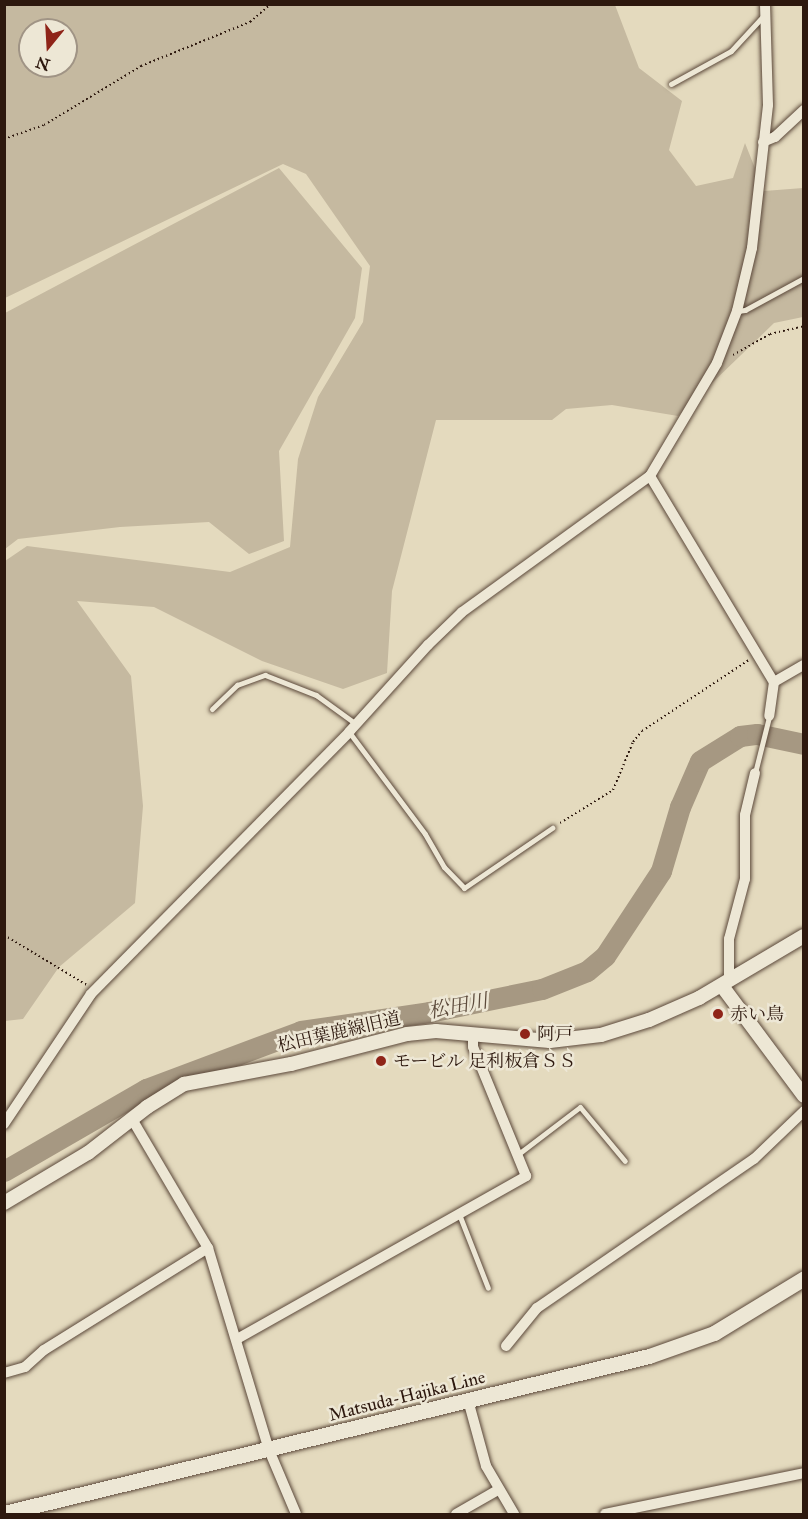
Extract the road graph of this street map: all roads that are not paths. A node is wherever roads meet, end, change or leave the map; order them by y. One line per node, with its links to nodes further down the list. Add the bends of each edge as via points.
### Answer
1 (766, 9): 2 (lane, via 731,51); 4 (street, via 768,95)
2 (671, 84)
3 (804, 110): 4 (street, via 775,137)
4 (763, 142): 6 (street, via 752,248)
5 (804, 278): 6 (lane, via 745,310)
6 (737, 310): 7 (street, via 717,363)
7 (650, 476): 9 (street); 12 (street, via 462,612)
8 (804, 665): 9 (street)
9 (774, 682): 11 (street)
10 (212, 709): 12 (lane, via 237,686 265,675 316,695)
11 (769, 716): 13 (lane)
12 (352, 728): 14 (lane, via 426,834 444,867 464,888); 21 (street, via 95,990)
13 (755, 773): 16 (street, via 745,815 745,879 729,939)
14 (552, 828)
15 (804, 936): 16 (street, 松田葉鹿線旧道)
16 (726, 983): 17 (street, 松田葉鹿線旧道, via 649,1020 601,1035 550,1041); 18 (street)
17 (473, 1034): 20 (street, 松田葉鹿線旧道, via 407,1034 291,1064 217,1075 184,1084); 22 (street, via 473,1047)
18 (804, 1096)
19 (804, 1111): 30 (street, via 754,1159 537,1308)
20 (132, 1119): 24 (street, 松田葉鹿線旧道, via 88,1153); 26 (street)
21 (4, 1124)
22 (518, 1155): 23 (lane, via 580,1107); 25 (street, via 526,1176)
23 (625, 1161)
24 (4, 1203)
25 (459, 1214): 28 (lane); 29 (street)
26 (207, 1248): 29 (street); 31 (street, via 44,1350 25,1367)
27 (804, 1278): 32 (main road, Matsuda-Hajika Line, via 746,1316 682,1346)
28 (488, 1288)
29 (237, 1339): 33 (street)
30 (506, 1346)
31 (4, 1373)
32 (468, 1400): 33 (main road, Matsuda-Hajika Line); 35 (street, via 486,1466)
33 (270, 1450): 36 (main road, Matsuda-Hajika Line); 37 (street)
34 (804, 1473): 40 (street)
35 (498, 1490): 38 (street); 39 (street)
36 (4, 1514)
37 (296, 1515)
38 (456, 1515)
39 (514, 1515)
40 (605, 1515)

